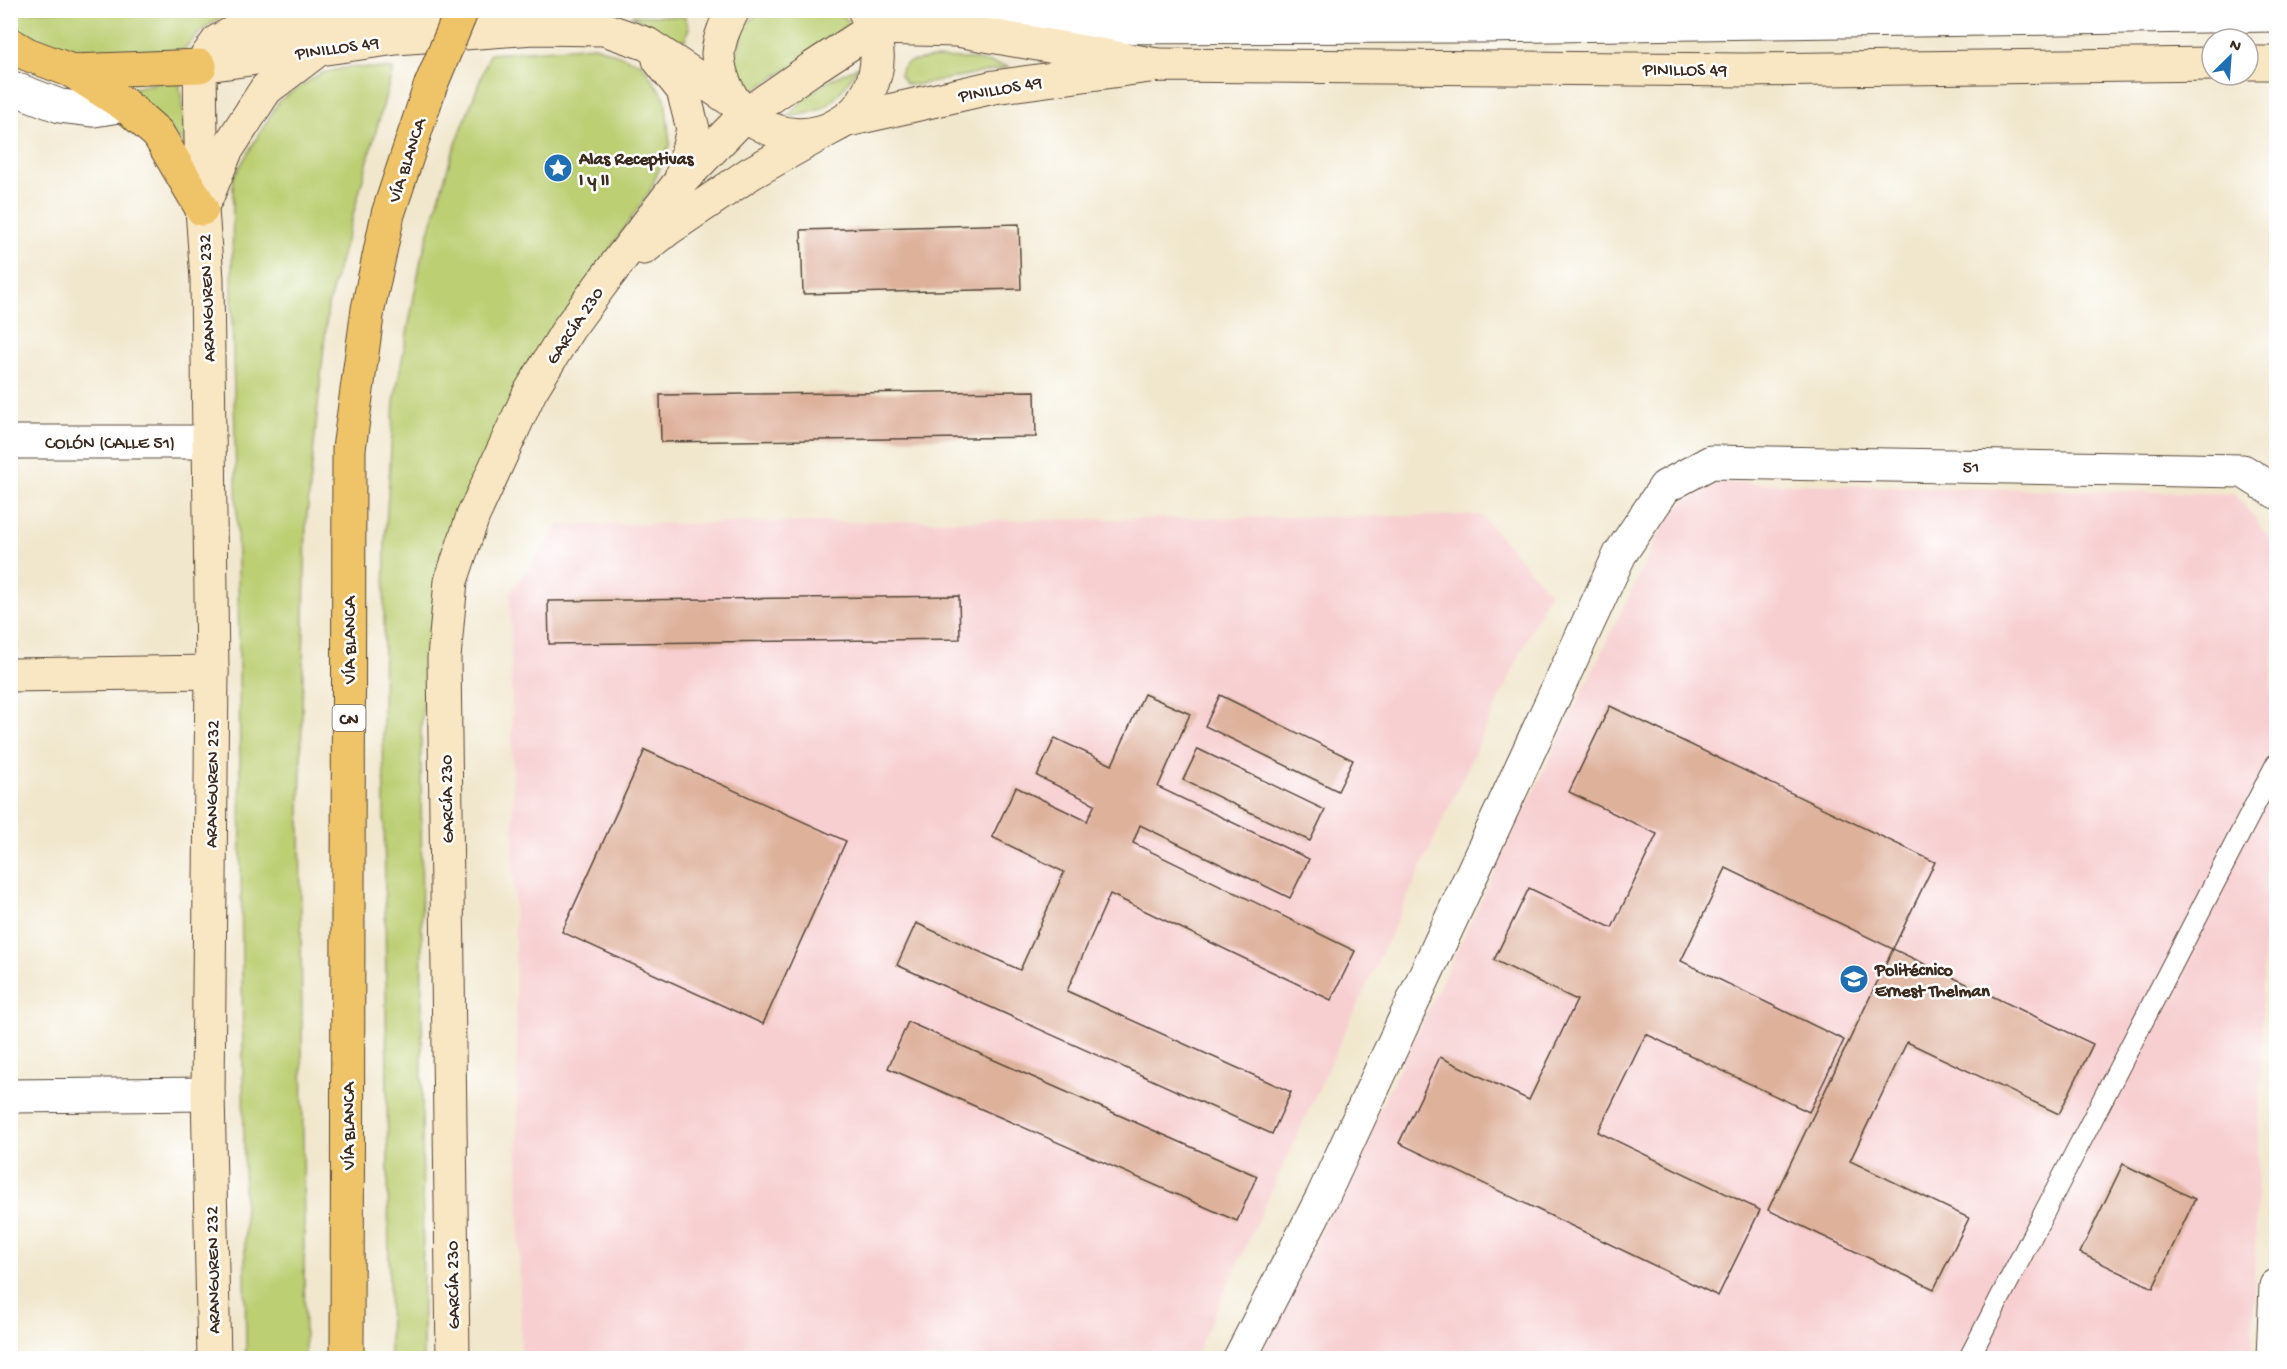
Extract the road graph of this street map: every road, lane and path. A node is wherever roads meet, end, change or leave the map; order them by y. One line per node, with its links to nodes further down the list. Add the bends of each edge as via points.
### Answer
1 (462, 10): 13 (main road, PINILLOS 49, via 302,20 240,29 218,42); 32 (highway, VÍA BLANCA / CN, bridge, via 430,87 388,214 368,309 349,449)
2 (733, 10): 17 (main road, via 723,30 718,54 722,79)
3 (2273, 19): 5 (street, PINILLOS 49)
4 (869, 20): 5 (main road, PINILLOS 49); 17 (main road, via 811,69); 18 (main road, via 879,54 875,79 863,103)
5 (957, 30): 12 (main road, PINILLOS 49)
6 (10, 44): 14 (highway)
7 (646, 44): 8 (main road, PINILLOS 49, via 604,29 533,28 396,38); 17 (main road, PINILLOS 49); 19 (main road, via 683,90 693,129)
8 (317, 51): 13 (main road, PINILLOS 49); 20 (main road, ARANGUREN 232, via 266,89 225,152)
9 (2260, 63): 10 (main road)
10 (2277, 63)
11 (2200, 64): 12 (main road, PINILLOS 49, via 1743,70)
12 (1157, 65): 18 (main road, PINILLOS 49, via 994,87)
13 (200, 66): 14 (highway); 20 (main road, ARANGUREN 232)
14 (72, 71): 16 (highway)
15 (10, 87): 16 (street, via 60,106 94,110)
16 (125, 105): 20 (highway, via 158,134)
17 (739, 108): 18 (main road, PINILLOS 49, via 768,129 794,135 820,132); 19 (main road, GARCÍA 230)
18 (844, 121): 21 (main road, GARCÍA 230, via 751,173 668,229)
19 (680, 183): 21 (main road, GARCÍA 230)
20 (202, 209): 23 (main road, ARANGUREN 232)
21 (604, 279): 33 (main road, GARCÍA 230, via 530,392 473,516 451,581 444,658)
22 (10, 442): 23 (street, COLÓN (CALLE 51))
23 (209, 442): 25 (main road, ARANGUREN 232)
24 (2277, 492): 34 (street, 51, via 2243,471 1711,462 1665,487 1620,554 1322,1198)
25 (212, 672): 26 (main road); 28 (main road, ARANGUREN 232)
26 (10, 675)
27 (2277, 764): 35 (lane)
28 (207, 1094): 29 (street); 31 (main road, ARANGUREN 232)
29 (10, 1096)
30 (2277, 1286): 36 (street)
31 (214, 1359)
32 (347, 1359)
33 (453, 1359)
34 (1240, 1359)
35 (1969, 1359)
36 (2273, 1359)

